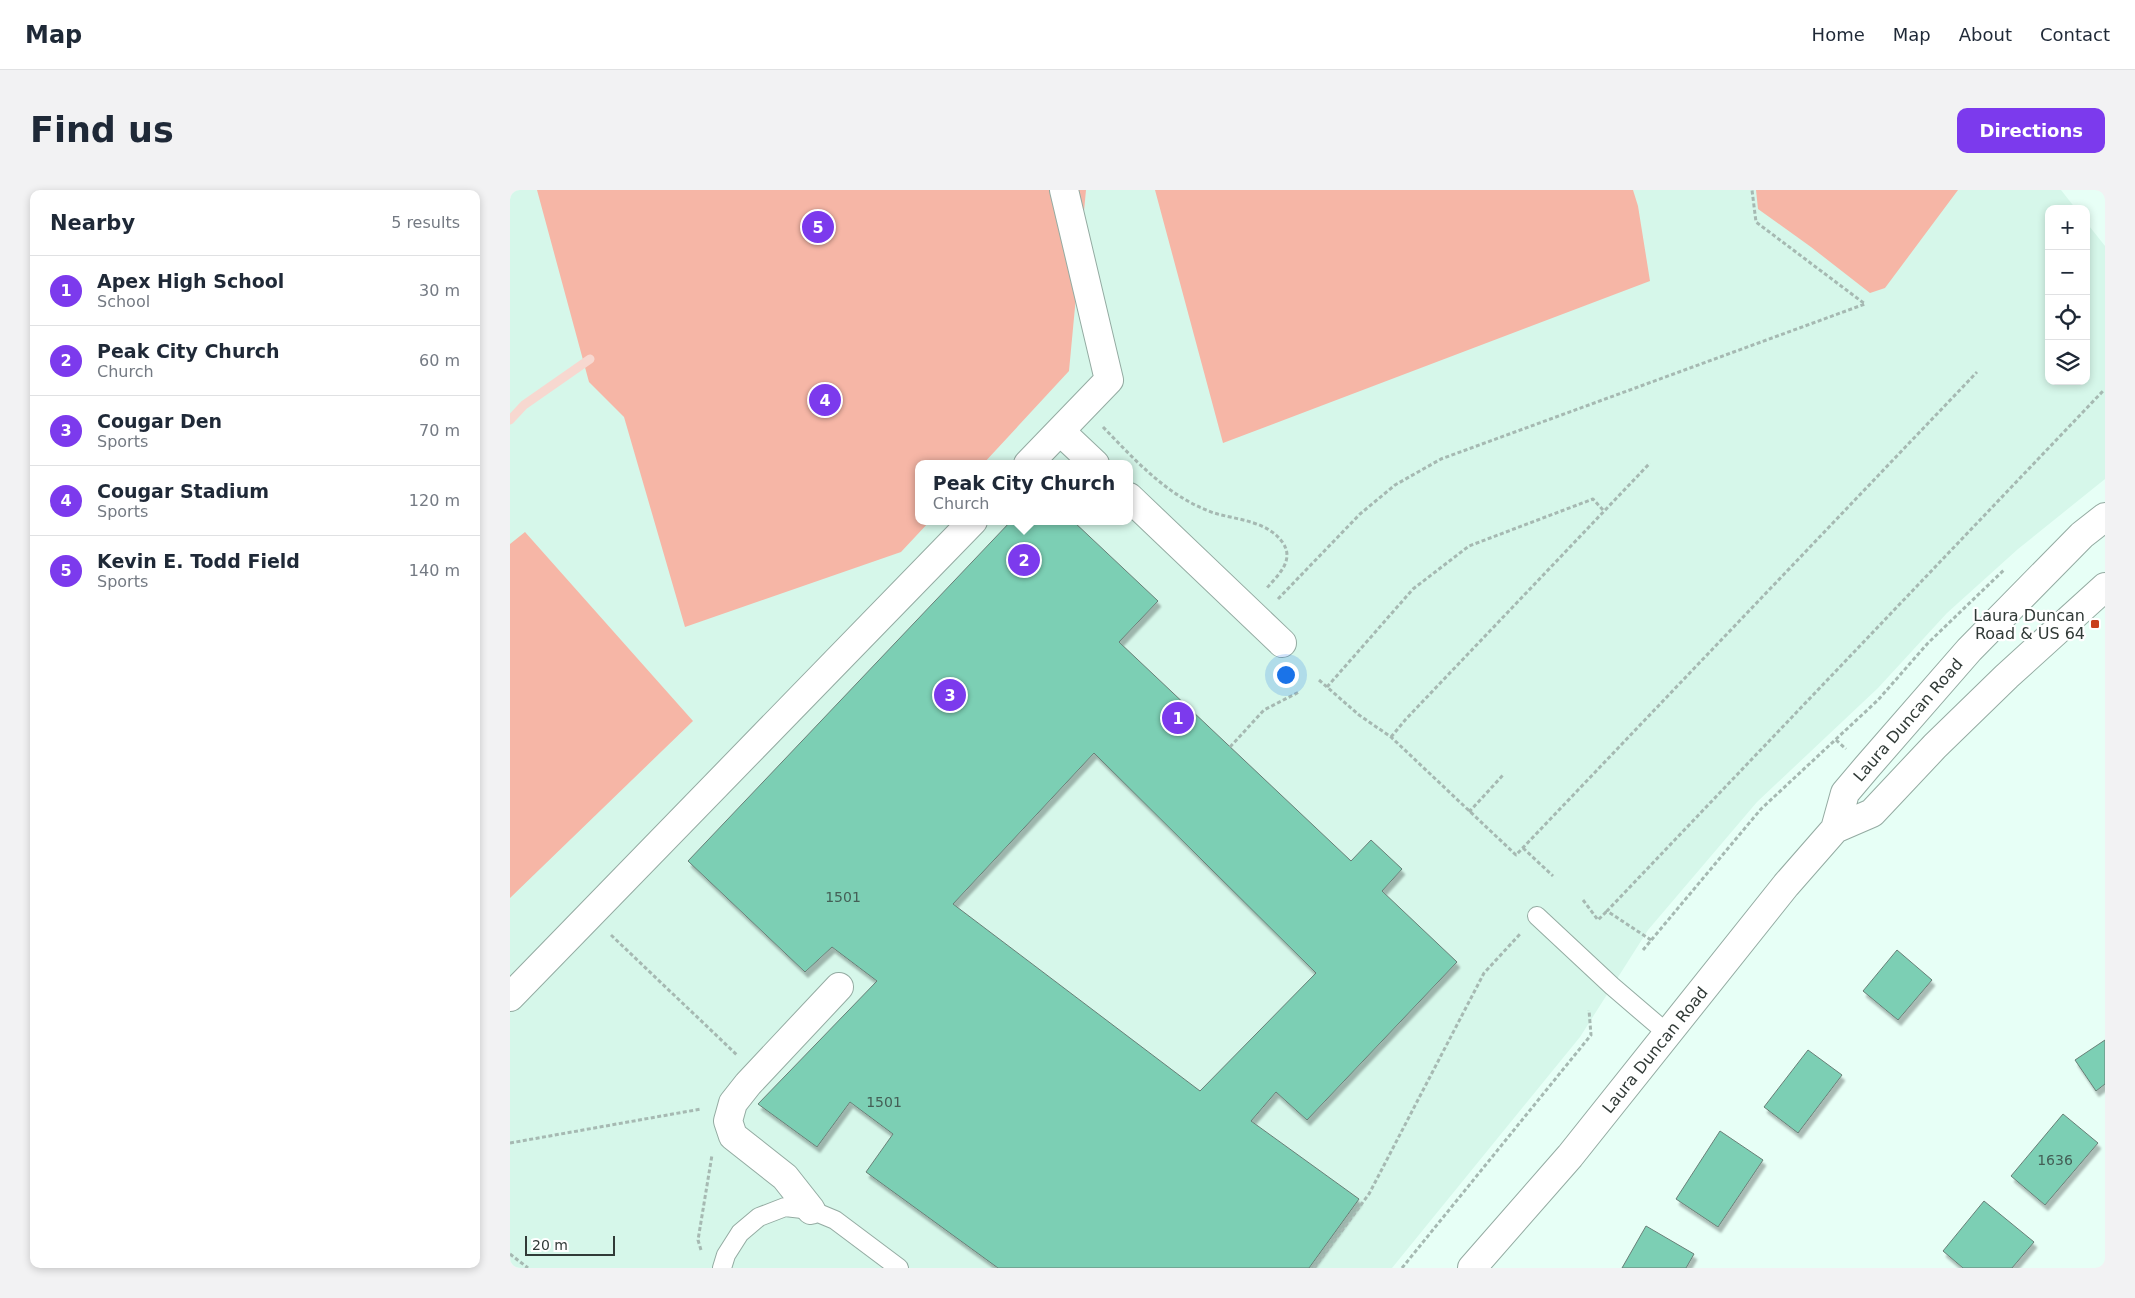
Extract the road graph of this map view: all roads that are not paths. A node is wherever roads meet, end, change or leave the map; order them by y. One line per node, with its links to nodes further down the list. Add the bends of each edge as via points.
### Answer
1 (1064, 190): 2 (street, via 1108,380)
2 (1060, 431): 3 (street); 4 (street)
3 (1032, 460)
4 (1090, 460)
5 (1133, 501): 9 (street)
6 (2105, 517): 10 (street, Laura Duncan Road, via 2082,534)
7 (968, 525): 15 (street)
8 (2105, 587): 11 (street, Laura Duncan Road)
9 (1282, 643)
10 (1941, 682): 11 (street, via 1932,710 1931,732); 12 (street, Laura Duncan Road, via 1845,793)
11 (1935, 746): 12 (street, Laura Duncan Road, via 1872,813)
12 (1835, 829): 16 (street, Laura Duncan Road, via 1786,885)
13 (1537, 916): 16 (lane)
14 (839, 987): 17 (street, via 757,1075 731,1112 733,1136 785,1177)
15 (510, 998)
16 (1668, 1034): 20 (street, Laura Duncan Road, via 1570,1156)
17 (810, 1210): 18 (lane, via 785,1207 759,1216 740,1233); 19 (lane, via 835,1220)
18 (722, 1268)
19 (899, 1268)
20 (1472, 1268)

